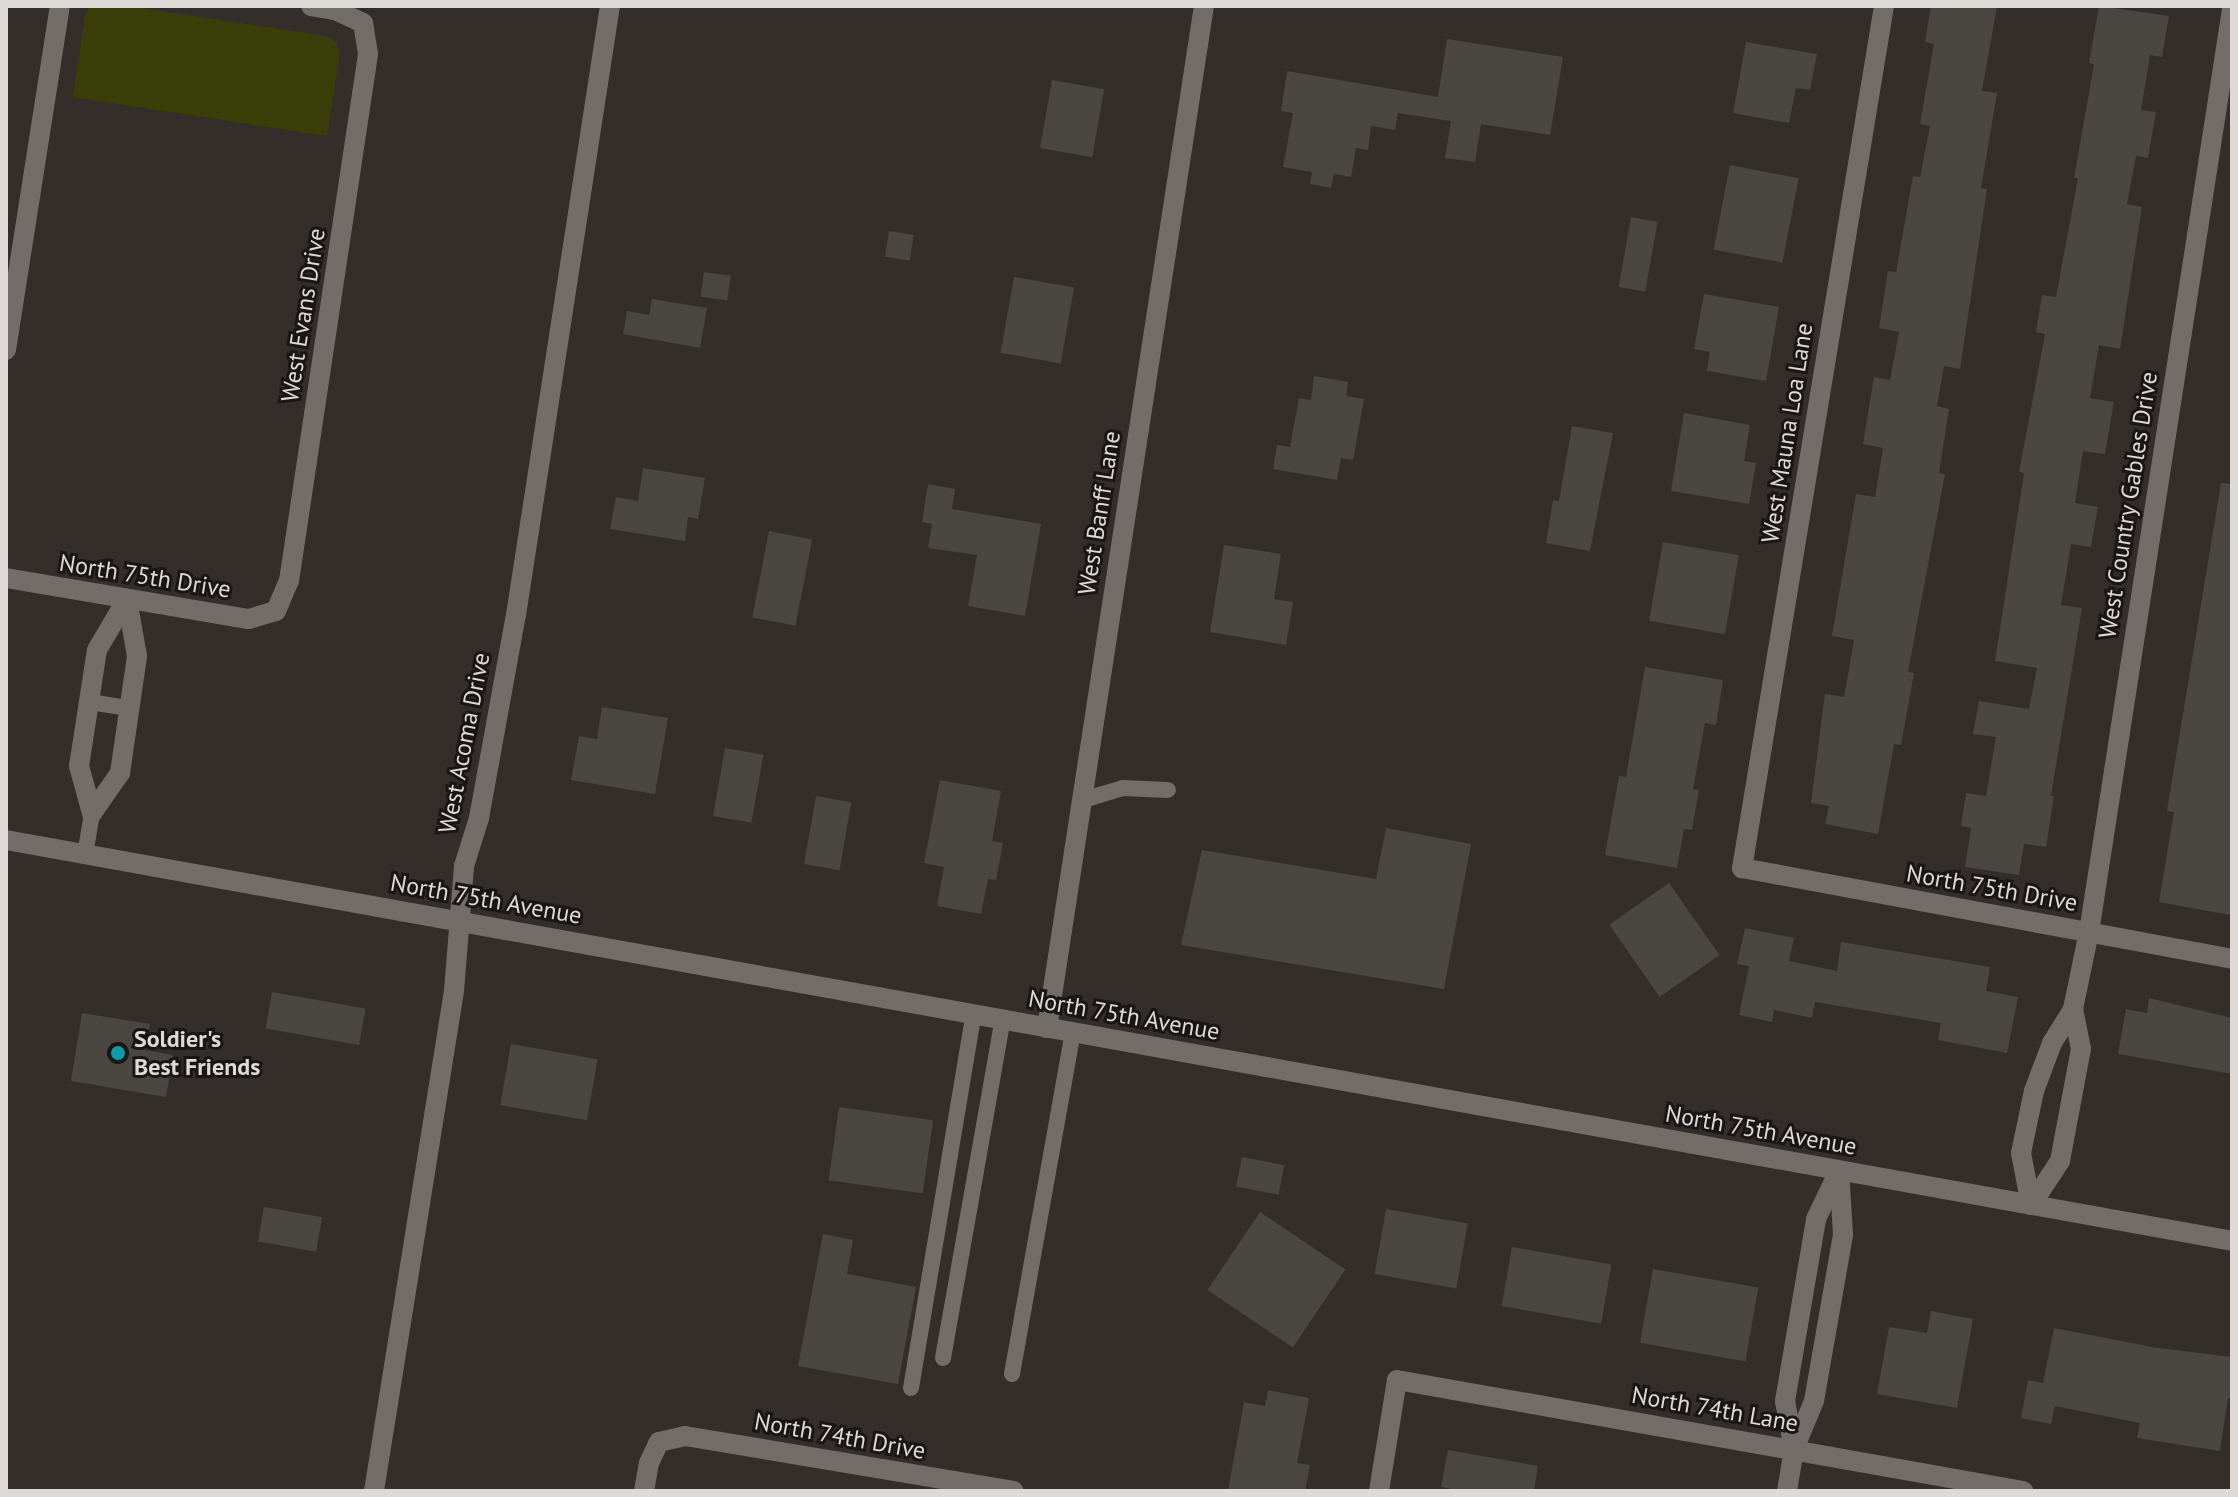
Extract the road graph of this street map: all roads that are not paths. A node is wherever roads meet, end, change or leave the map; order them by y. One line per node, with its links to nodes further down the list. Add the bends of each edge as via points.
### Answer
1 (60, 6): 7 (street)
2 (311, 6): 10 (street, West Evans Drive, via 363,23 368,54 289,581)
3 (610, 6): 19 (street, West Acoma Drive, via 516,615 479,818 464,866)
4 (1204, 6): 14 (street, West Banff Lane)
5 (1884, 6): 18 (street, West Mauna Loa Lane)
6 (2232, 9): 20 (street, West Country Gables Drive)
7 (6, 350)
8 (6, 578): 9 (street, North 75th Drive)
9 (127, 599): 10 (street, North 75th Drive, via 249,619); 11 (street, via 97,650); 12 (street, via 137,656)
10 (276, 611)
11 (90, 702): 12 (lane); 15 (street, via 79,766)
12 (129, 708): 15 (street, via 120,773)
13 (1168, 790): 14 (lane, via 1123,788)
14 (1083, 800): 25 (street, West Banff Lane)
15 (92, 813): 17 (lane)
16 (6, 840): 17 (street, North 75th Avenue)
17 (85, 855): 19 (street, North 75th Avenue)
18 (1742, 868): 20 (street, North 75th Drive)
19 (459, 921): 23 (street, North 75th Avenue); 34 (street, West Acoma Drive, via 454,991)
20 (2089, 932): 21 (street, North 75th Drive); 22 (street, West Country Gables Drive)
21 (2232, 959)
22 (2073, 1009): 28 (street, West Country Gables Drive, via 2081,1049 2060,1161); 28 (street, West Country Gables Drive, via 2052,1043 2034,1091 2021,1153)
23 (974, 1013): 24 (street, North 75th Avenue); 32 (lane)
24 (1003, 1019): 25 (street, North 75th Avenue); 30 (lane)
25 (1047, 1028): 26 (street, North 75th Avenue)
26 (1073, 1032): 27 (street, North 75th Avenue); 31 (lane)
27 (1839, 1171): 28 (street, North 75th Avenue); 33 (street, via 1843,1234 1814,1401); 33 (street, via 1816,1219 1785,1401)
28 (2031, 1205): 29 (street, North 75th Avenue)
29 (2232, 1241)
30 (943, 1358)
31 (1012, 1374)
32 (911, 1388)
33 (1794, 1449): 37 (street, North 74th Lane, via 1397,1380); 38 (street); 39 (street, North 74th Lane)
34 (374, 1491)
35 (644, 1491): 36 (street, North 74th Drive, via 659,1442 685,1436)
36 (1013, 1491)
37 (1379, 1491)
38 (1787, 1491)
39 (2023, 1491)

